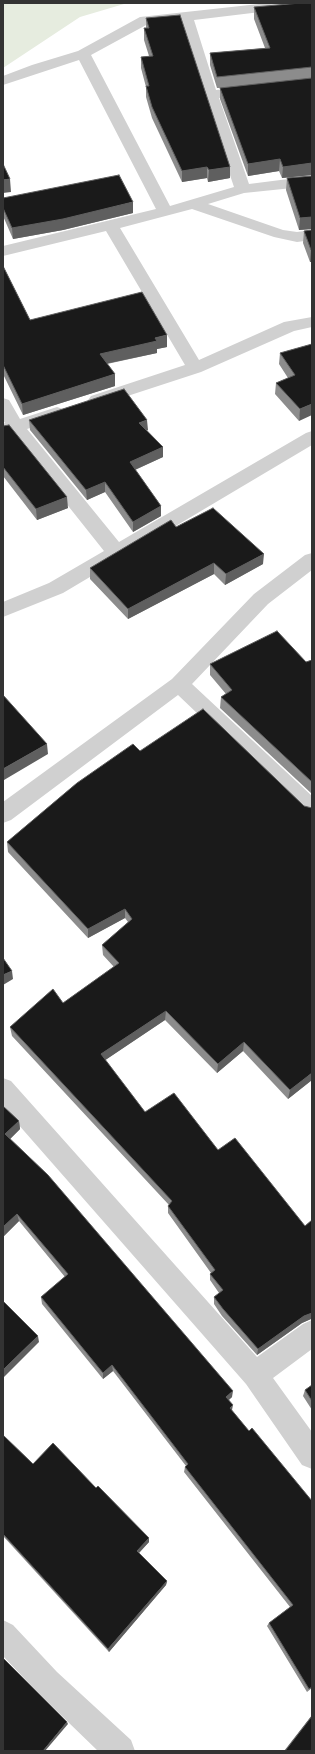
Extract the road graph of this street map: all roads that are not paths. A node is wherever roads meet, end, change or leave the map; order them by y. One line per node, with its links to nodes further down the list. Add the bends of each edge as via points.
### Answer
1 (302, 3): 2 (street)
2 (186, 17): 3 (street, via 144,20); 6 (street)
3 (83, 54): 4 (street); 10 (street)
4 (3, 80)
5 (265, 89): 6 (street)
6 (210, 95): 8 (street)
7 (312, 181): 8 (street)
8 (243, 189): 9 (street)
9 (193, 204): 10 (street); 12 (street, via 280,234 298,237)
10 (165, 212): 11 (street)
11 (110, 224): 13 (street); 15 (street)
12 (312, 235)
13 (3, 251)
14 (312, 322): 15 (street, via 290,326)
15 (195, 368): 17 (street)
16 (3, 404): 17 (street)
17 (9, 428): 19 (street)
18 (312, 437): 19 (street)
19 (116, 552): 21 (street, via 56,588)
20 (312, 560): 22 (street, via 262,599)
21 (3, 610)
22 (179, 684): 23 (street); 24 (street)
23 (312, 809)
24 (3, 814)
25 (3, 1089): 27 (street)
26 (312, 1333): 27 (street)
27 (255, 1375): 28 (street)
28 (312, 1455)
29 (3, 1635): 30 (street, via 47,1682)
30 (120, 1751)

